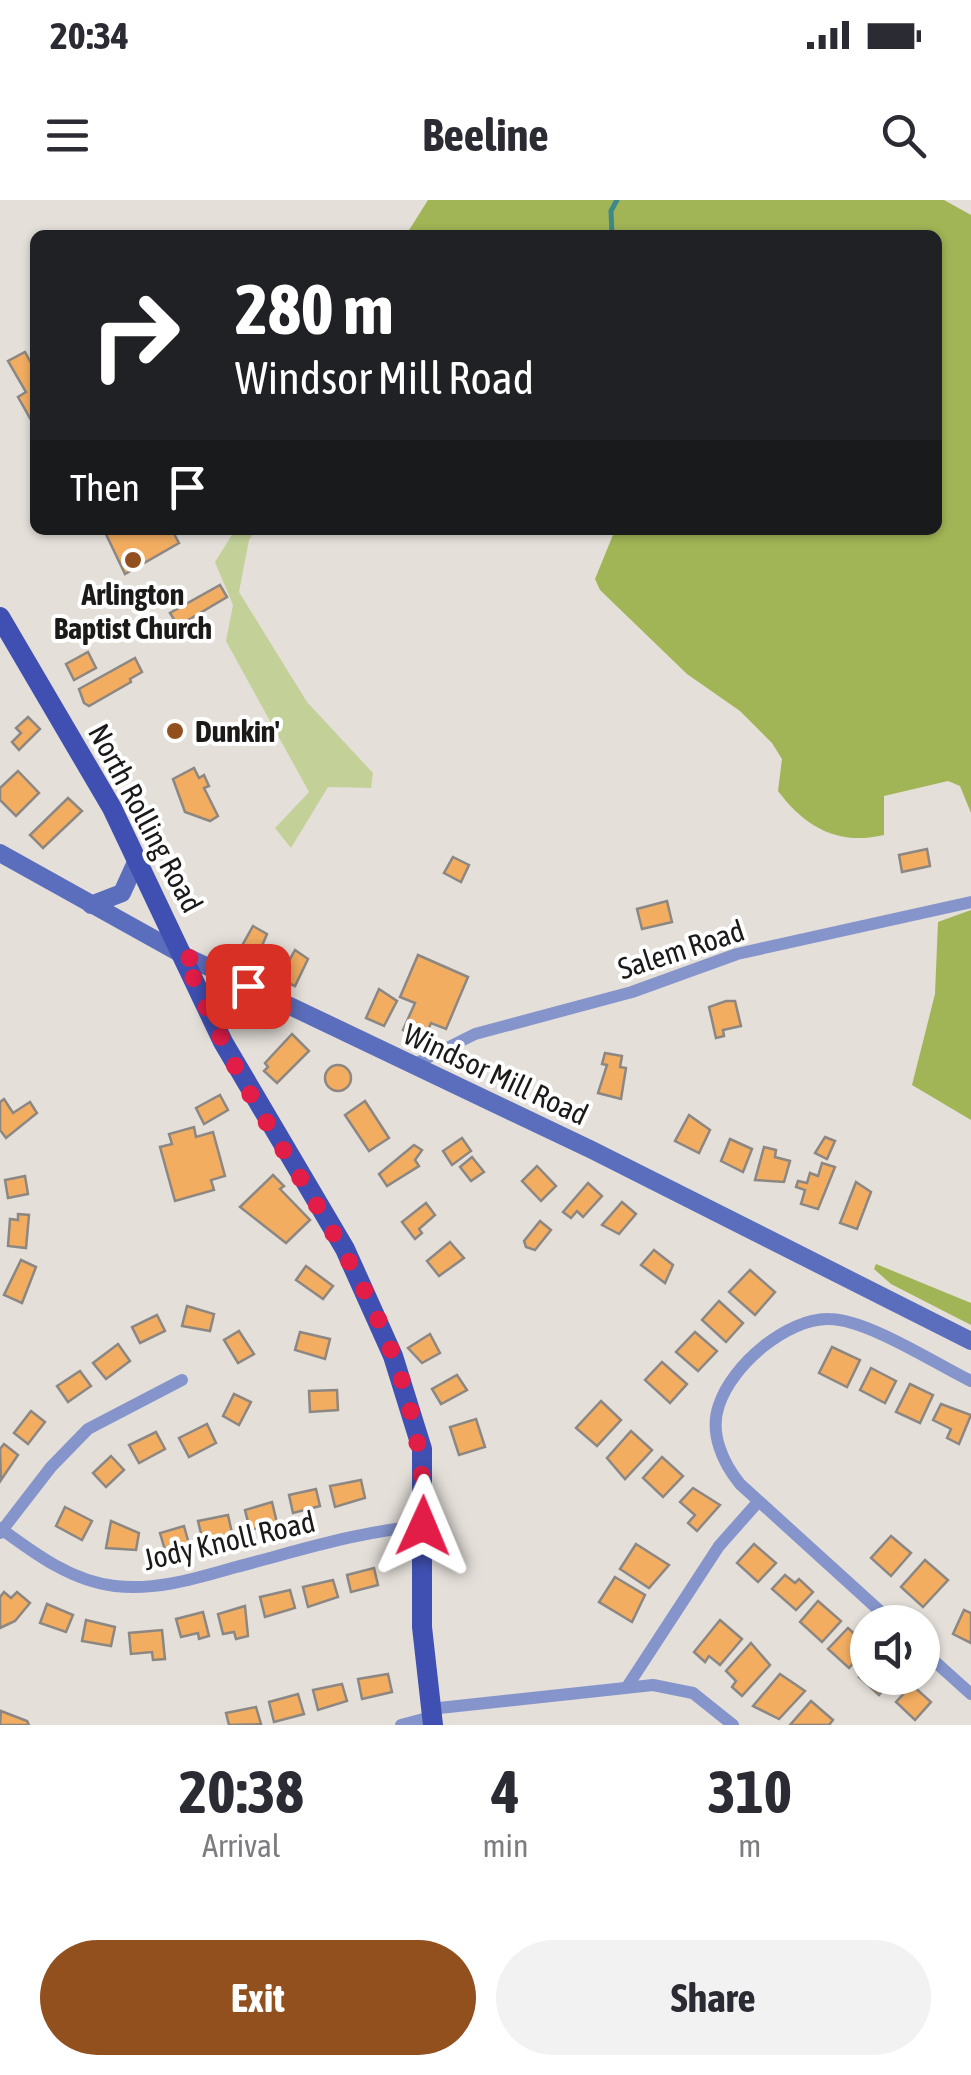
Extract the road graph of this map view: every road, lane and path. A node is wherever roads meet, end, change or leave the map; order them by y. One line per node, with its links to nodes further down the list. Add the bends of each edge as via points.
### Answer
1 (0, 617): 3 (main road, North Rolling Road)
2 (0, 852): 5 (main road, Windsor Mill Road)
3 (137, 860): 5 (main road, via 122,894); 6 (main road, North Rolling Road)
4 (971, 902): 7 (street, Salem Road, via 737,954 632,992 475,1034)
5 (91, 905): 6 (main road, Windsor Mill Road)
6 (183, 955): 7 (main road, Windsor Mill Road); 12 (main road, North Rolling Road, via 257,1106 348,1254 393,1356 422,1450)
7 (414, 1066): 8 (main road, Windsor Mill Road)
8 (971, 1341)
9 (182, 1380): 13 (street, via 88,1429)
10 (971, 1381): 11 (street, via 852,1322 814,1320 780,1332 733,1380 718,1406 722,1454)
11 (758, 1502): 14 (street); 16 (street, via 719,1546)
12 (423, 1526): 13 (street, Jody Knoll Road, via 370,1532 188,1580 136,1587 66,1572); 18 (main road, North Rolling Road, via 422,1627)
13 (1, 1530)
14 (873, 1605)
15 (940, 1666): 17 (street)
16 (627, 1687): 18 (street); 20 (street, via 692,1693)
17 (971, 1694)
18 (431, 1717): 19 (street)
19 (401, 1725)
20 (733, 1725)

